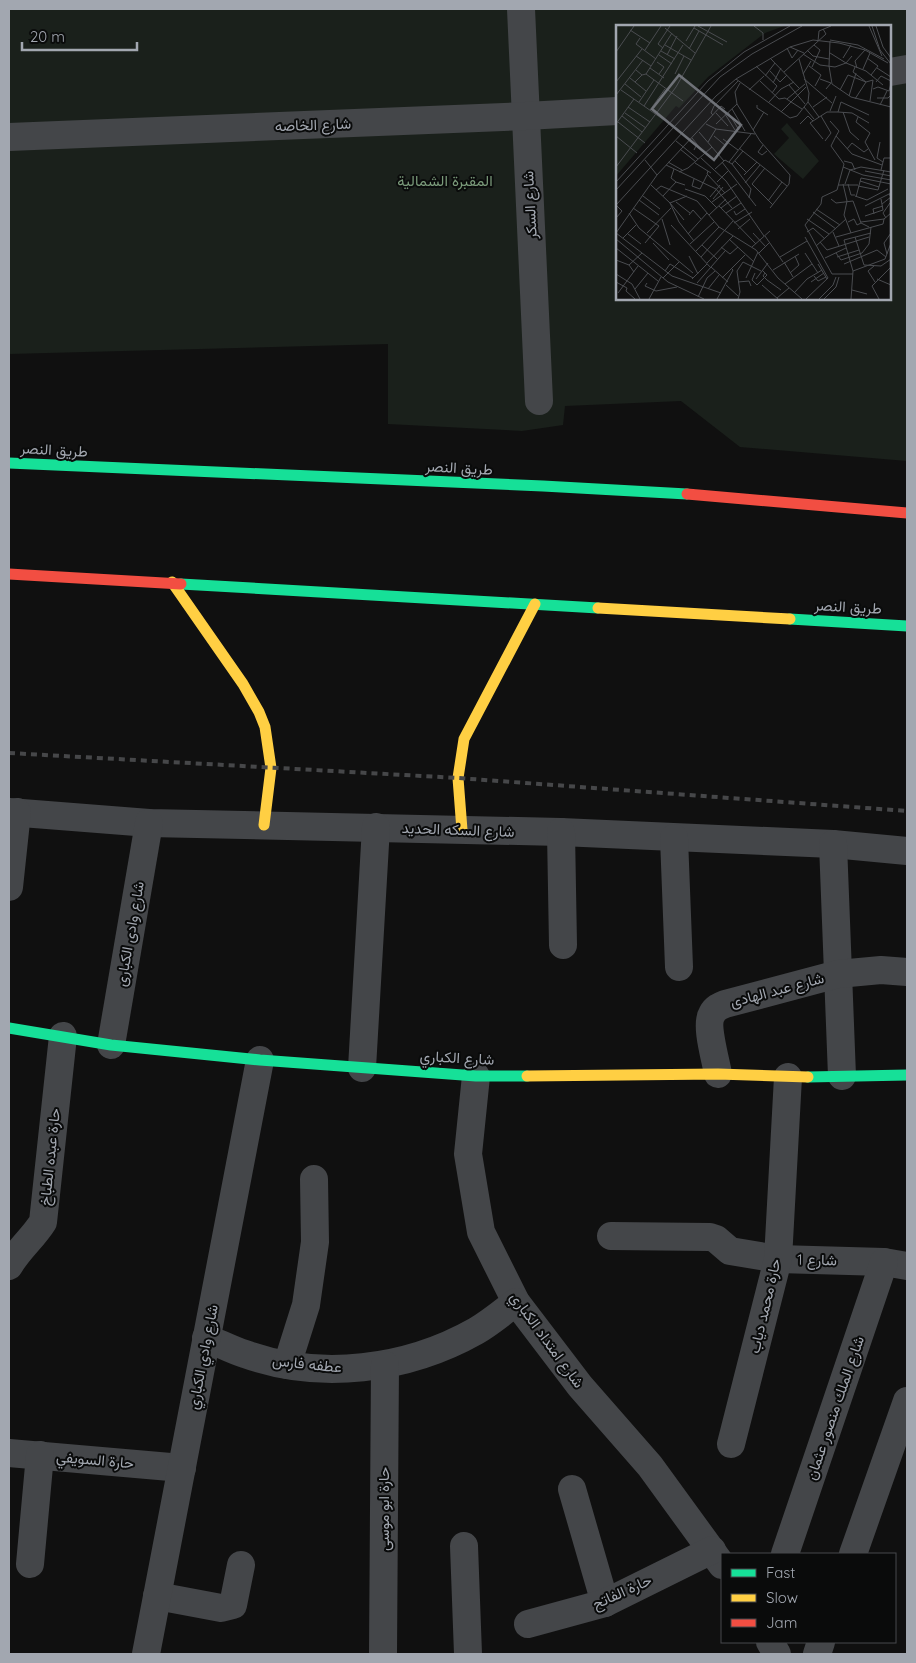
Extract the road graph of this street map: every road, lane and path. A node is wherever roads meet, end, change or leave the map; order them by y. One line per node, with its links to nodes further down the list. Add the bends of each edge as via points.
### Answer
1 (521, 9): 5 (street, شارع السكر)
2 (907, 69): 3 (street)
3 (891, 72)
4 (616, 111): 5 (street, شارع الخاصه)
5 (526, 116): 6 (street, شارع الخاصه); 7 (street, شارع السكر)
6 (9, 137)
7 (539, 400)
8 (9, 462): 9 (main road, طريق النصر, via 704,495)
9 (907, 513)
10 (9, 574): 11 (main road, طريق النصر)
11 (172, 582): 12 (main road, طريق النصر); 16 (main road, via 243,684 265,727 271,768)
12 (535, 604): 13 (main road, طريق النصر); 18 (main road, via 464,739 458,778)
13 (907, 626)
14 (13, 812): 15 (street, شارع السكه الحديد); 23 (street)
15 (149, 823): 16 (street, شارع السكه الحديد); 30 (street, شارع وادى الكبارى)
16 (264, 825): 17 (street, شارع السكه الحديد)
17 (376, 827): 18 (street, شارع السكه الحديد); 32 (street)
18 (462, 830): 19 (street, شارع السكه الحديد)
19 (561, 832): 20 (street, شارع السكه الحديد); 24 (street)
20 (674, 838): 21 (street, شارع السكه الحديد); 25 (street)
21 (833, 844): 22 (street, شارع السكه الحديد); 27 (street)
22 (907, 851)
23 (9, 887)
24 (563, 945)
25 (679, 967)
26 (907, 972): 27 (street, شارع عبد الهادى, via 881,970)
27 (838, 974): 33 (street, شارع عبد الهادى, via 717,1008 709,1023); 37 (street)
28 (9, 1028): 29 (main road, شارع الكباري)
29 (63, 1036): 30 (main road, شارع الكباري); 42 (street, حارة عبده الطباخ, via 43,1222)
30 (111, 1045): 31 (main road, شارع الكباري)
31 (260, 1060): 32 (main road, شارع الكباري); 44 (street, شارع وادي الكباري)
32 (362, 1068): 35 (main road, شارع الكباري)
33 (718, 1074): 35 (main road, شارع الكباري); 36 (main road, شارع الكباري)
34 (907, 1075): 37 (main road, شارع الكباري)
35 (476, 1076): 43 (street, شارع امتداد الكباري, via 468,1154 481,1232)
36 (788, 1076): 37 (main road, شارع الكباري); 40 (street, حارة محمد دياب)
37 (842, 1076)
38 (314, 1179): 46 (street, via 315,1242 306,1304)
39 (611, 1236): 40 (street, شارع 1, via 710,1237 730,1251)
40 (778, 1259): 41 (street, شارع 1); 48 (street, حارة محمد دياب)
41 (896, 1264): 54 (street, شارع الملك منصور عثمان)
42 (9, 1266)
43 (516, 1302): 45 (street, عطفه فارس, via 476,1331 432,1352); 56 (street, شارع امتداد الكباري, via 580,1386 650,1466)
44 (206, 1338): 46 (street, عطفه فارس, via 245,1355); 51 (street, شارع وادي الكباري)
45 (385, 1364): 46 (street, عطفه فارس, via 336,1370); 64 (street, حارة ابو موسى)
46 (287, 1365)
47 (907, 1401): 55 (street)
48 (732, 1444)
49 (9, 1453): 50 (street, حارة السويفي)
50 (40, 1455): 51 (street, حارة السويفي); 57 (street)
51 (182, 1468): 59 (street, شارع وادي الكباري)
52 (572, 1489): 60 (street)
53 (464, 1546): 65 (street)
54 (785, 1553)
55 (853, 1553)
56 (717, 1558): 60 (street, حارة الفاتح)
57 (30, 1564)
58 (241, 1565): 59 (street, via 233,1605 221,1608)
59 (157, 1596): 63 (street, شارع وادي الكباري)
60 (605, 1603): 61 (street, حارة الفاتح)
61 (528, 1624)
62 (771, 1643): 66 (street)
63 (146, 1654)
64 (383, 1654)
65 (468, 1654)
66 (777, 1654)

